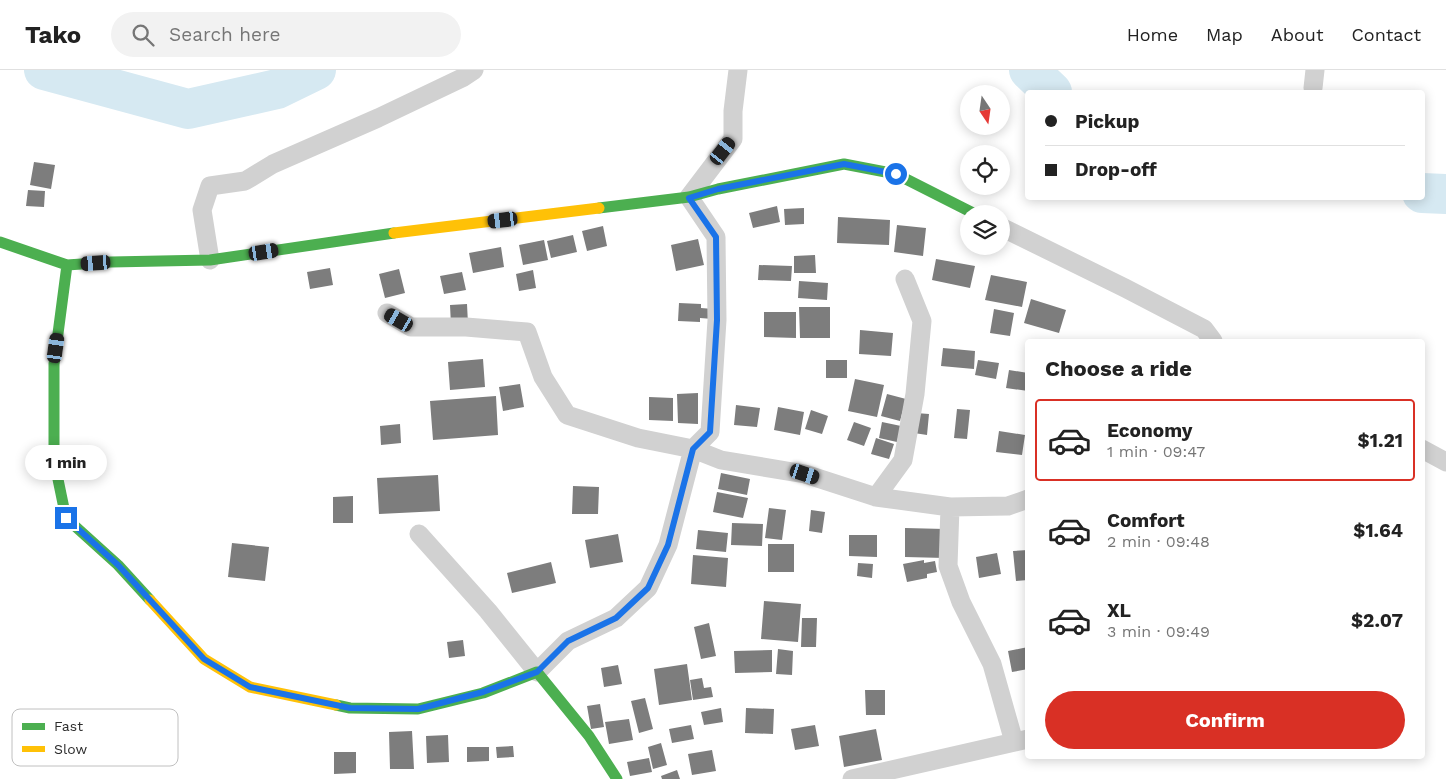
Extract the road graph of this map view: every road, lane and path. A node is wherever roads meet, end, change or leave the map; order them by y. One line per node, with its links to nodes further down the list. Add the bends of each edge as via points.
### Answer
1 (474, 70): 7 (street, via 378,118 273,164 245,181 210,186 202,210)
2 (738, 70): 3 (street, via 733,139)
3 (689, 198): 4 (street, via 718,189 844,164 896,174); 7 (street, via 355,238); 12 (street, via 716,237 717,320 710,432)
4 (960, 206)
5 (1010, 231): 11 (street, via 1204,329)
6 (0, 242): 8 (street)
7 (210, 260): 8 (street)
8 (67, 265): 19 (street, via 54,364 54,460 66,518 118,565 204,659 250,687 350,708 418,709 483,692)
9 (905, 280): 15 (street, via 922,321 915,394 903,460)
10 (387, 313): 12 (street, via 411,327 527,332 543,377 567,415 638,438)
11 (1212, 339)
12 (693, 449): 15 (street, via 721,460 805,474); 19 (street, via 668,545 648,588 616,618 568,641)
13 (1425, 451): 14 (street)
14 (1446, 462)
15 (876, 498): 17 (street)
16 (1025, 501): 17 (street, via 1008,506)
17 (950, 507): 20 (street, via 948,566 961,602 992,664)
18 (419, 534): 19 (street)
19 (537, 672): 21 (street, via 589,736)
20 (1021, 740): 22 (street)
21 (617, 779)
22 (852, 779)

